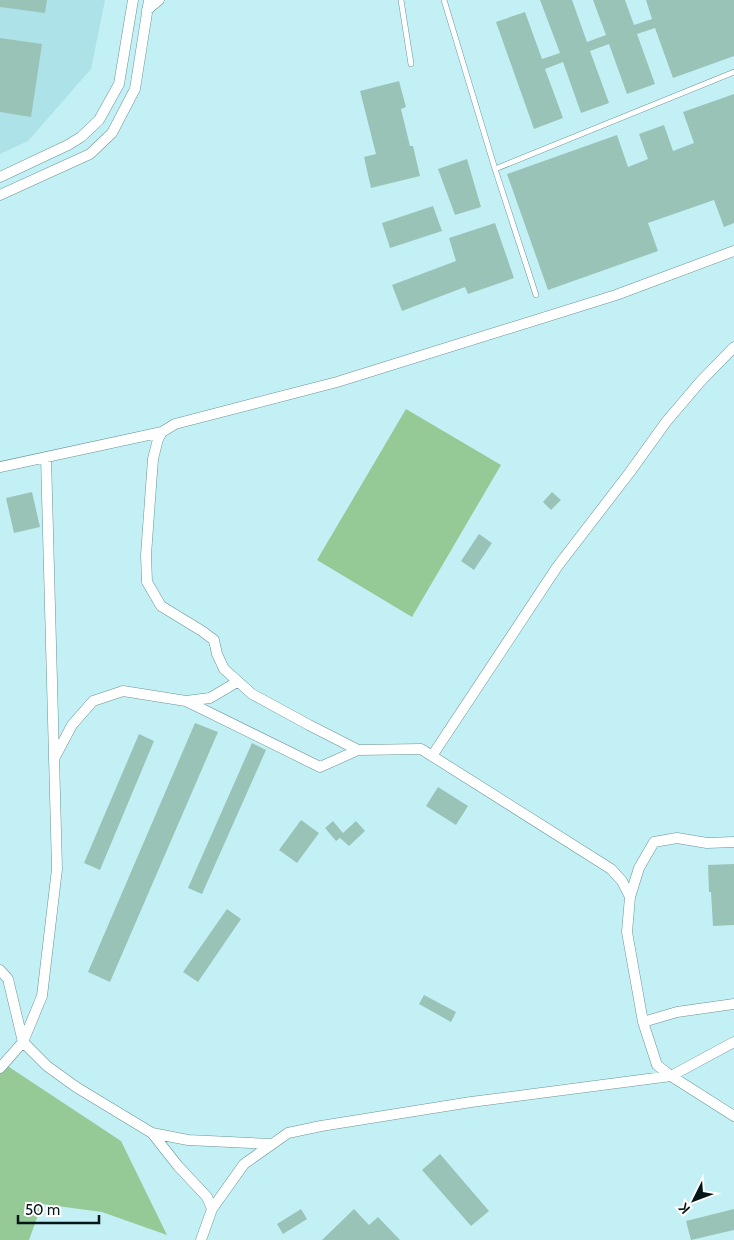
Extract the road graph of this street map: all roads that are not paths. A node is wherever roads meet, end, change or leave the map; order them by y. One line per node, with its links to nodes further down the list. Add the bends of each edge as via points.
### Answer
1 (133, 0): 8 (street)
2 (159, 0): 5 (street)
3 (401, 0): 6 (lane)
4 (444, 0): 12 (lane)
5 (148, 5): 9 (street)
6 (411, 64)
7 (734, 72): 12 (lane)
8 (119, 84): 9 (street, via 127,94); 10 (street, via 99,120)
9 (135, 89): 11 (street, via 112,133)
10 (81, 136): 11 (street, via 92,145); 13 (street)
11 (90, 154): 14 (street)
12 (495, 169): 16 (lane)
13 (0, 177)
14 (0, 195)
15 (734, 251): 18 (street, via 589,303 337,382 175,424)
16 (536, 295)
17 (734, 347): 24 (street, via 666,422 557,567)
18 (162, 432): 19 (street); 21 (street, via 153,459 147,582 161,606 214,640 216,654 224,670)
19 (46, 457): 20 (street); 25 (street)
20 (0, 467)
21 (236, 682): 22 (street, via 210,698); 23 (street, via 309,726)
22 (186, 701): 23 (street, via 320,767); 25 (street, via 123,691 93,701 72,724)
23 (358, 750): 24 (street, via 421,749)
24 (432, 756): 27 (street, via 611,869)
25 (53, 760): 31 (street, via 57,869 42,996)
26 (734, 842): 27 (street, via 707,843 677,838 654,842 639,868)
27 (630, 897): 30 (street, via 627,932)
28 (0, 970): 31 (street, via 8,979)
29 (734, 1004): 30 (street, via 677,1012)
30 (643, 1022): 34 (street, via 657,1065)
31 (22, 1042): 33 (street); 36 (street, via 76,1087)
32 (734, 1042): 34 (street)
33 (0, 1068)
34 (671, 1076): 35 (street); 37 (street, via 471,1102 321,1126 288,1133)
35 (734, 1116)
36 (152, 1133): 37 (street, via 188,1140); 38 (street, via 207,1197)
37 (273, 1144): 38 (street, via 244,1164)
38 (212, 1210): 39 (street)
39 (201, 1240)

